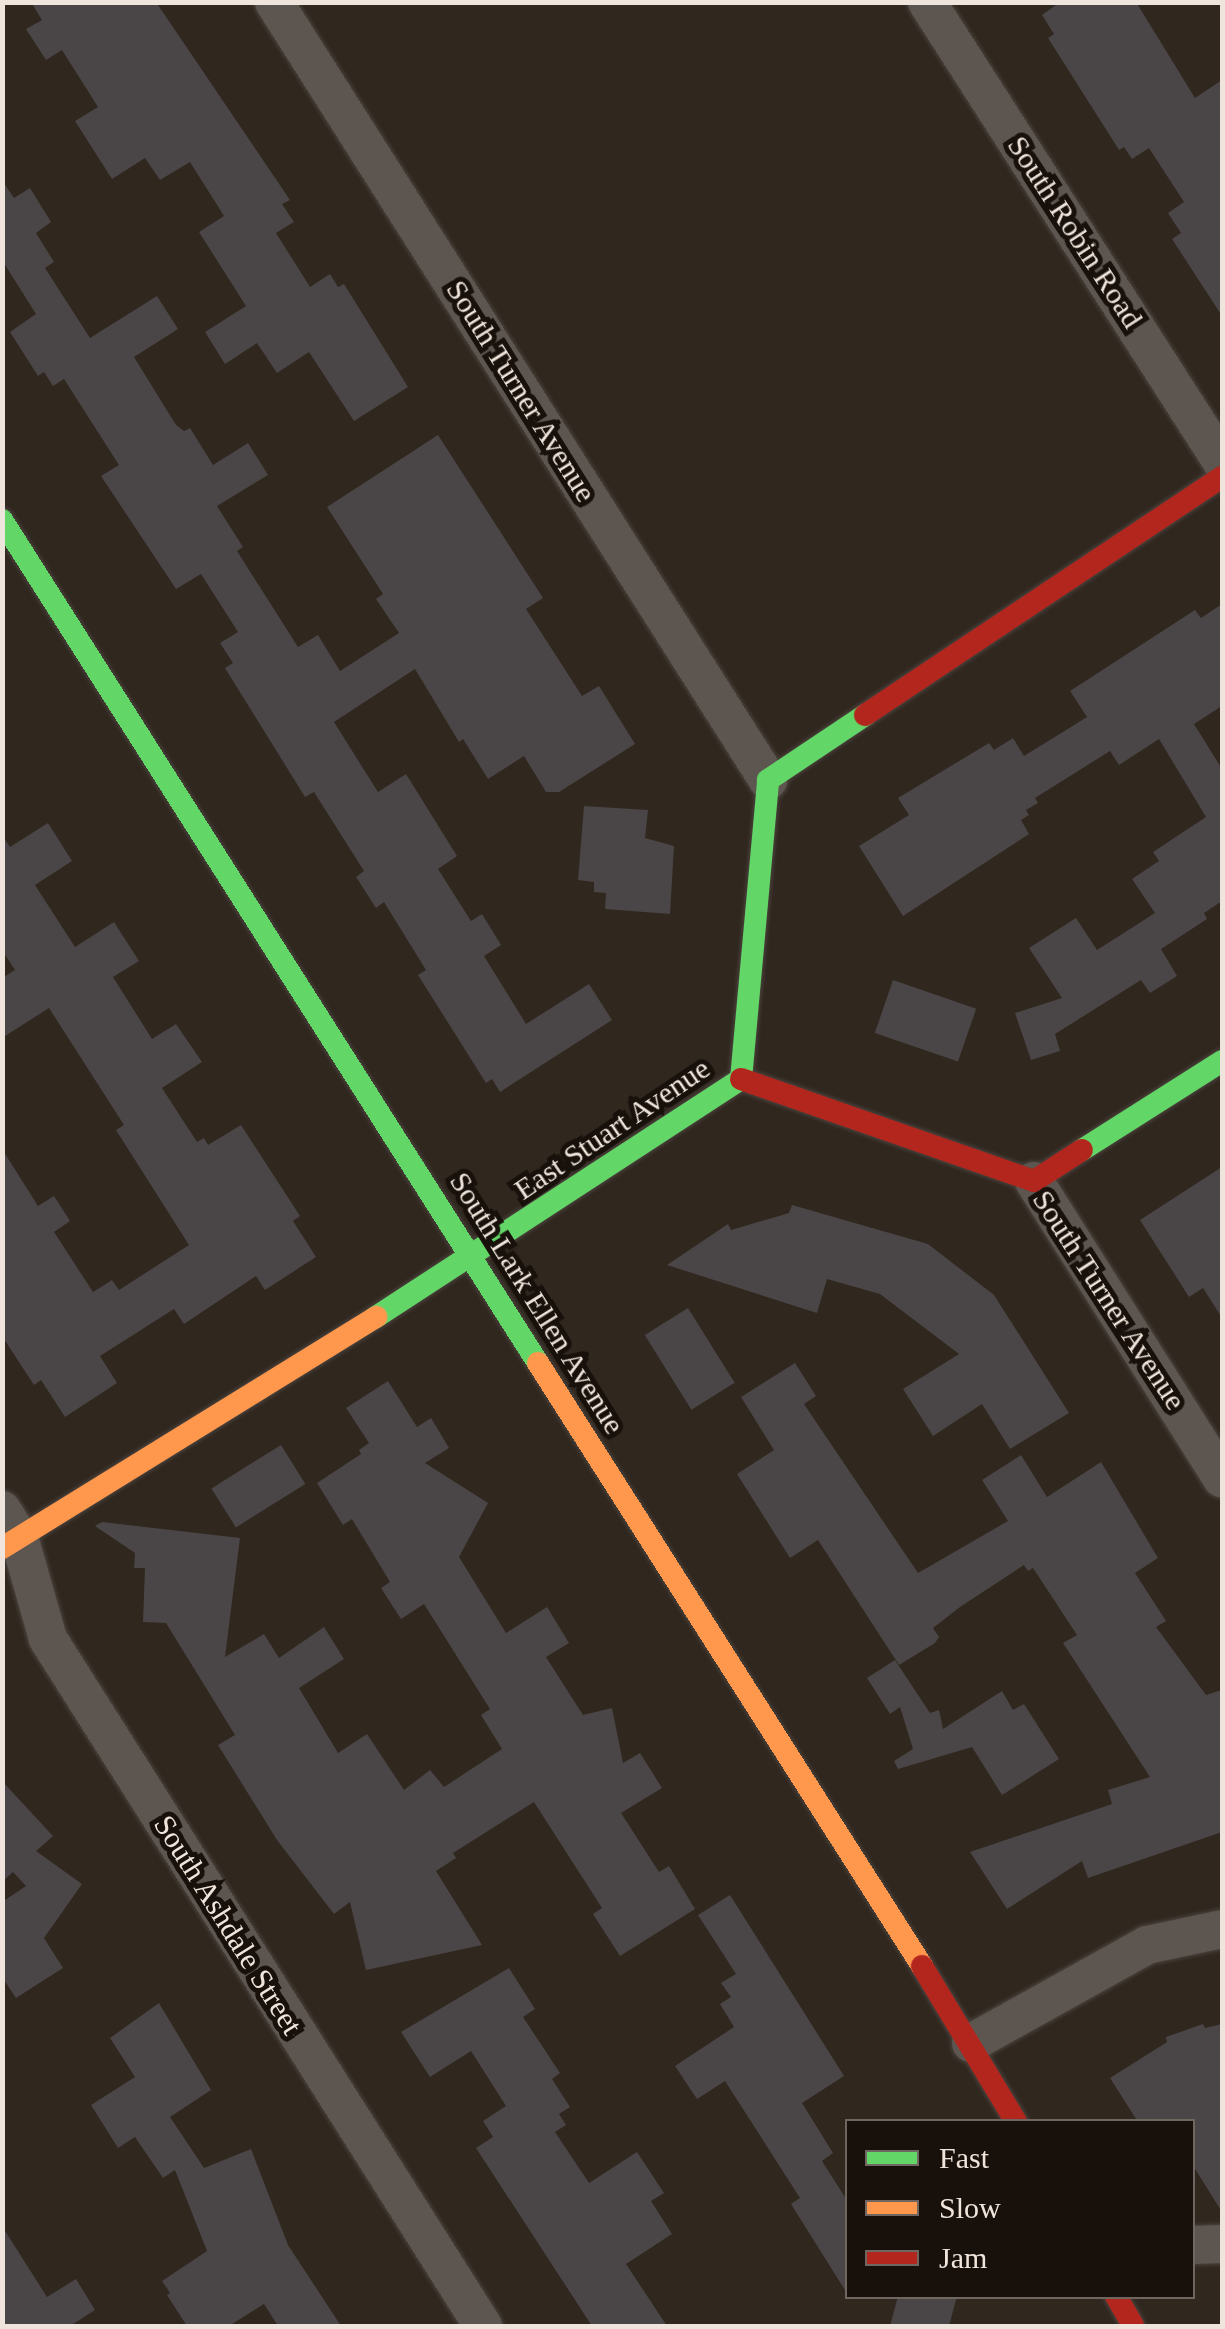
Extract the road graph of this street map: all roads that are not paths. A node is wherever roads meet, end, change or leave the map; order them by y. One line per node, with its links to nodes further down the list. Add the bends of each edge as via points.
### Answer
1 (274, 2): 6 (street, South Turner Avenue)
2 (927, 2): 3 (street, South Robin Road)
3 (1222, 462)
4 (1222, 477): 6 (street)
5 (2, 520): 10 (street, South Lark Ellen Avenue)
6 (768, 780): 8 (street, East Stuart Avenue)
7 (1222, 1062): 9 (street)
8 (741, 1078): 9 (street, South Turner Avenue); 10 (street, East Stuart Avenue)
9 (1034, 1180): 11 (street, South Turner Avenue)
10 (472, 1258): 12 (street, East Stuart Avenue); 14 (street, South Lark Ellen Avenue)
11 (1222, 1478)
12 (8, 1532): 18 (street, South Ashdale Street, via 48,1639)
13 (1222, 1928): 14 (street, via 1147,1946)
14 (971, 2043): 15 (street, South Lark Ellen Avenue)
15 (1014, 2119)
16 (1222, 2244): 17 (street)
17 (1195, 2245)
18 (482, 2326)

